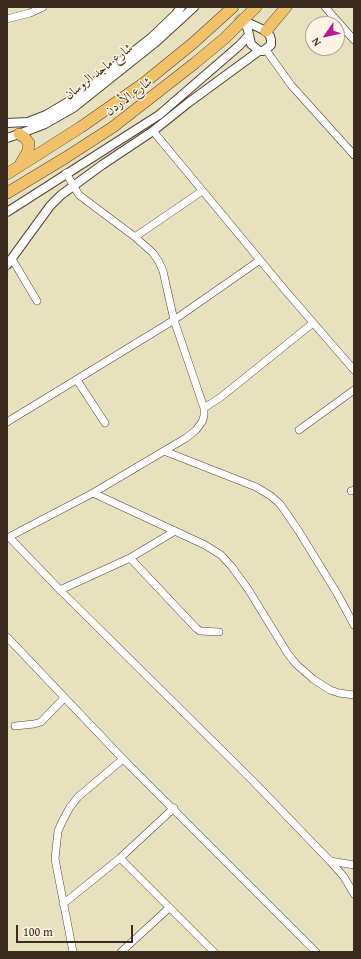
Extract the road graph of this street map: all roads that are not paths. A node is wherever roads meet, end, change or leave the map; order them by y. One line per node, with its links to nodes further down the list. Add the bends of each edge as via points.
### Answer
1 (43, 7): 8 (street, via 30,14)
2 (181, 7): 13 (street, شارع ماجد الروسان, via 151,38 73,99 28,122)
3 (194, 7): 15 (street, شارع ماجد الروسان, via 157,41 72,108 44,124)
4 (233, 7): 18 (highway, شارع الأردن, via 144,83)
5 (256, 7): 23 (highway, شارع الأردن, via 196,63 113,127)
6 (286, 7): 9 (highway)
7 (325, 7): 11 (street)
8 (7, 19)
9 (266, 31): 10 (street, via 248,25); 12 (street, via 271,45)
10 (249, 35): 12 (street, via 251,44); 20 (street, via 159,115)
11 (354, 40)
12 (263, 51): 14 (street, via 188,103); 17 (street)
13 (7, 123)
14 (153, 131): 21 (street); 22 (street)
15 (19, 134): 16 (street, شارع ماجد الروسان); 18 (highway, via 27,140 29,147)
16 (7, 138)
17 (354, 155)
18 (20, 166): 19 (highway, شارع الأردن)
19 (7, 174)
20 (66, 174): 21 (street); 24 (street)
21 (73, 185): 25 (street, via 78,195); 27 (street, via 50,206)
22 (202, 190): 25 (street); 26 (street)
23 (7, 193)
24 (7, 212)
25 (135, 237): 29 (street, via 159,262)
26 (260, 260): 29 (street); 30 (street)
27 (9, 262): 28 (street)
28 (37, 300)
29 (174, 320): 32 (street); 34 (street)
30 (313, 323): 31 (street); 34 (street)
31 (354, 370)
32 (77, 380): 35 (street); 36 (street)
33 (354, 390): 37 (street)
34 (204, 408): 38 (street, via 202,422 196,430)
35 (7, 422)
36 (105, 423)
37 (298, 430)
38 (164, 451): 39 (street); 44 (street, via 256,487 280,504 338,595)
39 (93, 493): 40 (street); 41 (street)
40 (175, 531): 42 (street); 47 (street, via 206,545 221,555 232,567 288,654 305,674 330,690)
41 (8, 537): 43 (street)
42 (130, 558): 43 (street); 45 (street, via 196,628 200,631)
43 (60, 590): 53 (street)
44 (354, 625)
45 (219, 632)
46 (7, 638): 48 (street)
47 (354, 695)
48 (64, 698): 49 (street, via 41,722); 50 (street)
49 (15, 726)
50 (123, 758): 51 (street); 56 (street, via 85,790 70,807 63,820 56,841 55,859)
51 (174, 808): 52 (street); 61 (street)
52 (120, 858): 56 (street); 57 (street)
53 (330, 861): 54 (street); 55 (street)
54 (354, 865)
55 (354, 894)
56 (63, 904): 59 (street)
57 (169, 908): 58 (street); 60 (street)
58 (210, 950)
59 (73, 952)
60 (121, 952)
61 (316, 952)

